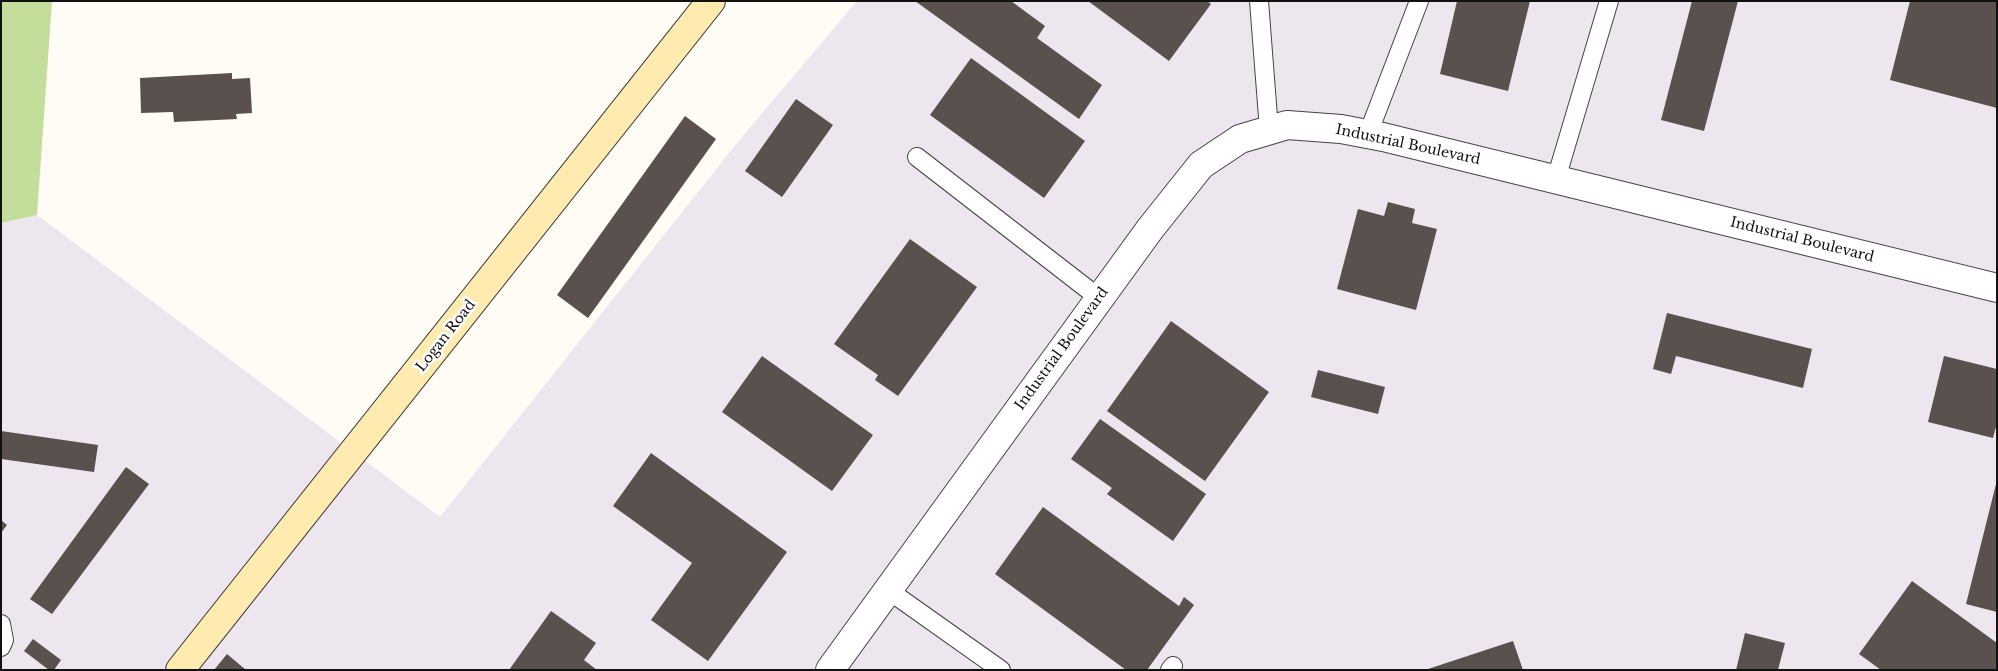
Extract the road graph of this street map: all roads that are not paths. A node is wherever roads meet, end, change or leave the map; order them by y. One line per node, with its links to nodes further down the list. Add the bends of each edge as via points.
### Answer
1 (711, 1): 14 (street, Logan Road)
2 (1259, 1): 5 (lane)
3 (1419, 1): 6 (lane)
4 (1609, 1): 8 (lane)
5 (1269, 130): 6 (street, Industrial Boulevard, via 1287,124); 10 (street, Industrial Boulevard, via 1240,139 1201,165)
6 (1368, 134): 8 (street, Industrial Boulevard)
7 (916, 157): 10 (lane)
8 (1556, 180): 9 (street, Industrial Boulevard)
9 (1997, 288)
10 (1100, 298): 11 (street, Industrial Boulevard)
11 (888, 590): 15 (street, Industrial Boulevard); 16 (lane)
12 (1, 624): 13 (lane, via 4,640)
13 (1, 647)
14 (180, 670)
15 (830, 670)
16 (1001, 670)

